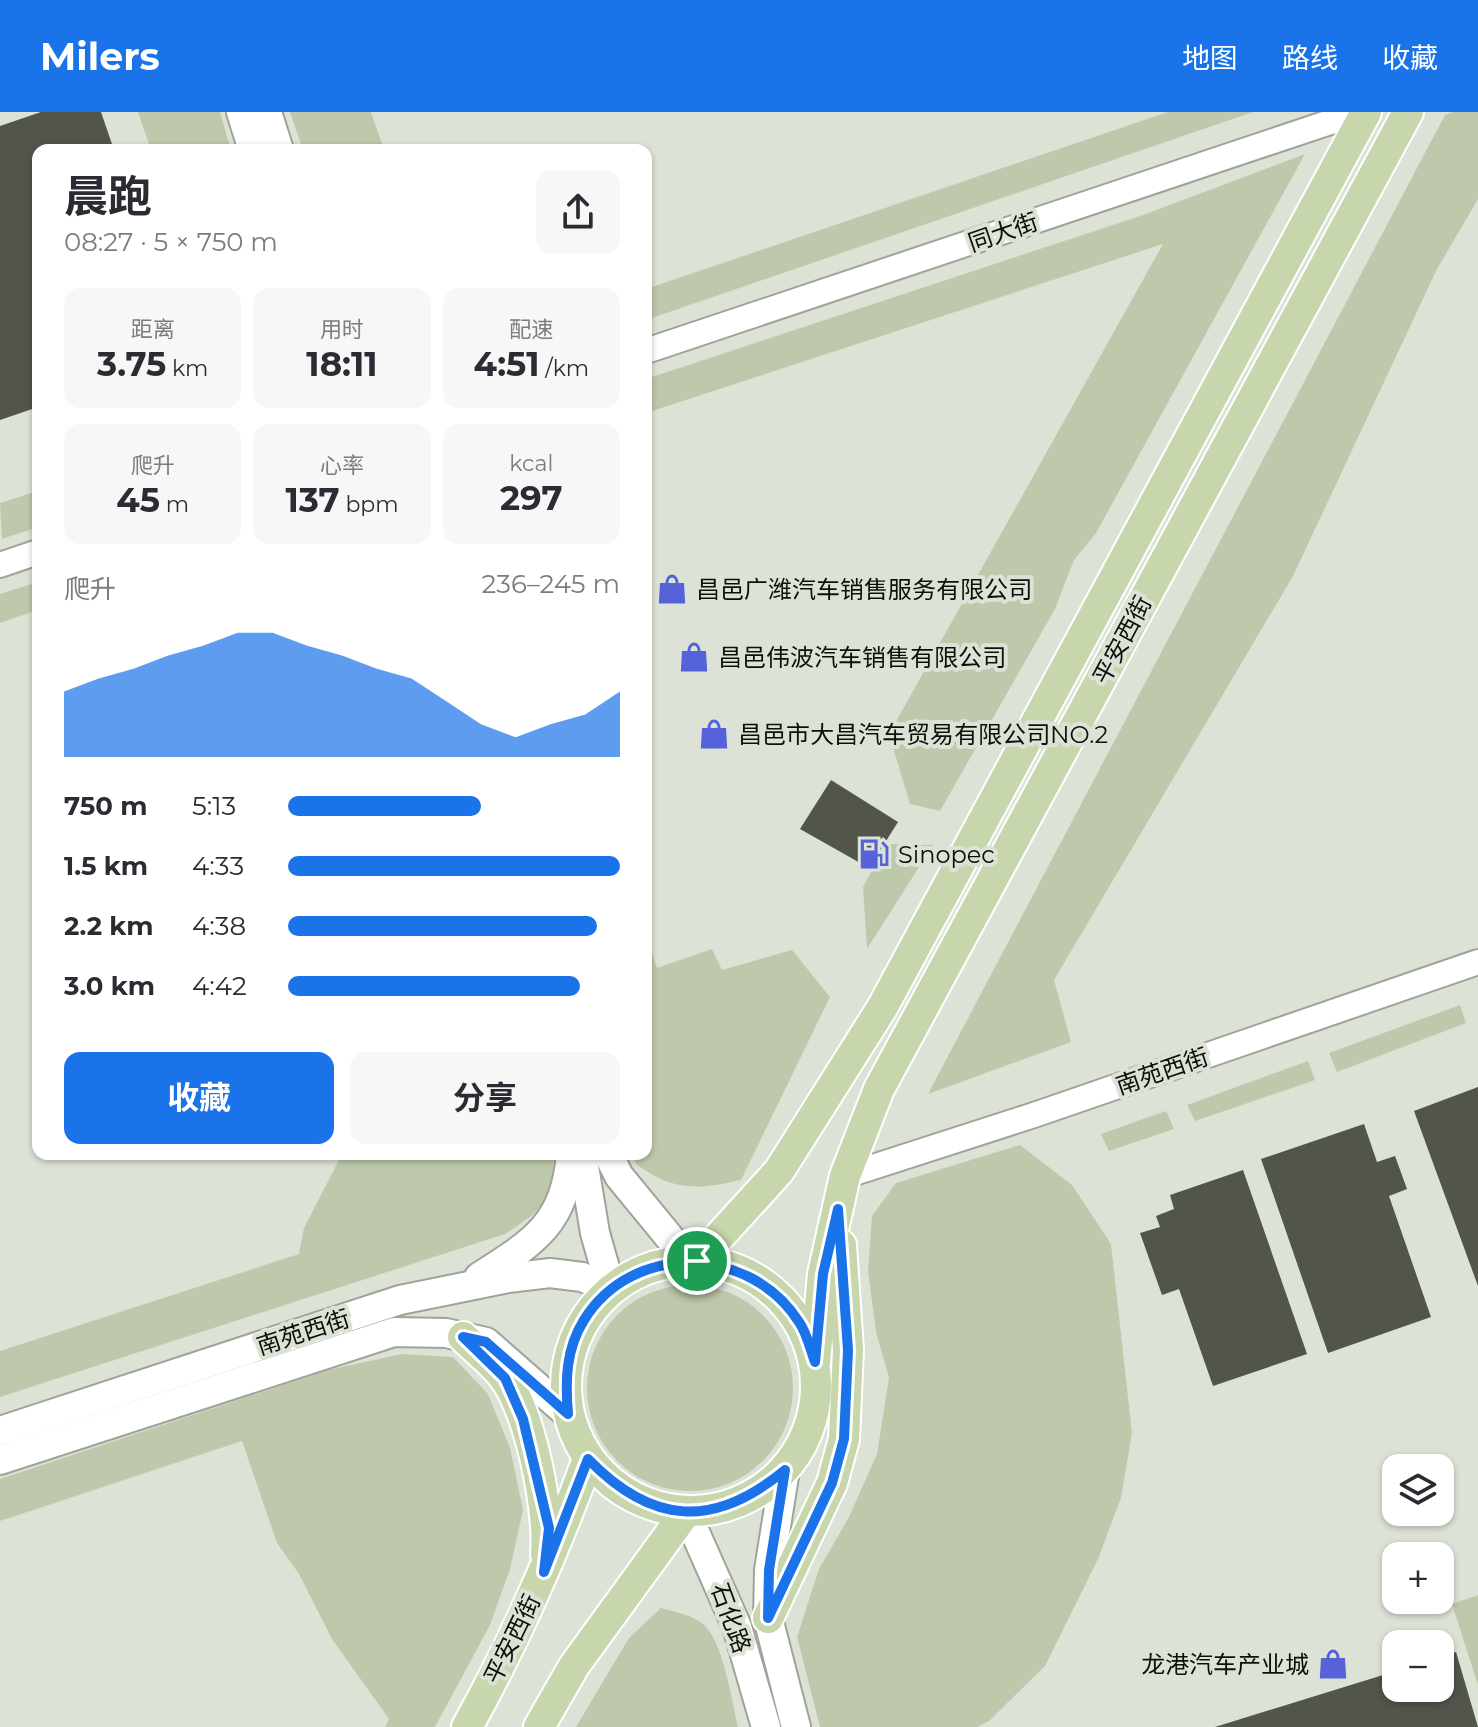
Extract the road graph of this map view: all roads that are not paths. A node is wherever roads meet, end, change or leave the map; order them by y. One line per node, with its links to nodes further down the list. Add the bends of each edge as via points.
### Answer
1 (241, 112): 5 (main road)
2 (267, 112): 6 (main road)
3 (1363, 112): 7 (street, 同大街); 16 (main road, 平安西街, via 882,1008 779,1171)
4 (1408, 112): 14 (main road, 平安西街, via 879,1089)
5 (251, 144)
6 (277, 144)
7 (652, 349)
8 (32, 554): 9 (street)
9 (0, 565)
10 (1478, 962): 14 (street, 南苑西街)
11 (570, 1160): 17 (main road, via 560,1207 547,1229)
12 (583, 1160): 18 (main road)
13 (611, 1160): 16 (main road)
14 (845, 1176): 15 (main road, 平安西街)
15 (838, 1209): 20 (main road, 平安西街, via 823,1274); 28 (main road, via 848,1350 844,1439 832,1483)
16 (692, 1260): 18 (main road, via 639,1272); 20 (main road, via 738,1270 773,1291 800,1323)
17 (461, 1288): 18 (main road, 南苑西街, via 550,1273 582,1277); 22 (main road, 南苑西街, via 400,1300)
18 (611, 1289): 21 (main road, via 584,1321 570,1350 565,1381)
19 (463, 1337): 21 (main road, 南苑西街, via 486,1342); 24 (main road, 南苑西街, via 394,1332); 27 (main road, via 505,1378 523,1419 549,1528)
20 (815, 1362): 25 (main road, via 816,1400 806,1437)
21 (568, 1414): 23 (main road)
22 (0, 1431)
23 (588, 1459): 26 (main road, via 648,1505); 27 (main road, 平安西街)
24 (0, 1460)
25 (785, 1470): 26 (main road, via 757,1493 723,1508); 28 (main road, via 769,1570)
26 (686, 1512): 30 (main road, via 574,1666); 31 (main road, 石化路, via 737,1627)
27 (544, 1572): 29 (main road, 平安西街)
28 (768, 1618): 32 (main road)
29 (467, 1727)
30 (539, 1727)
31 (766, 1727)
32 (796, 1727)

